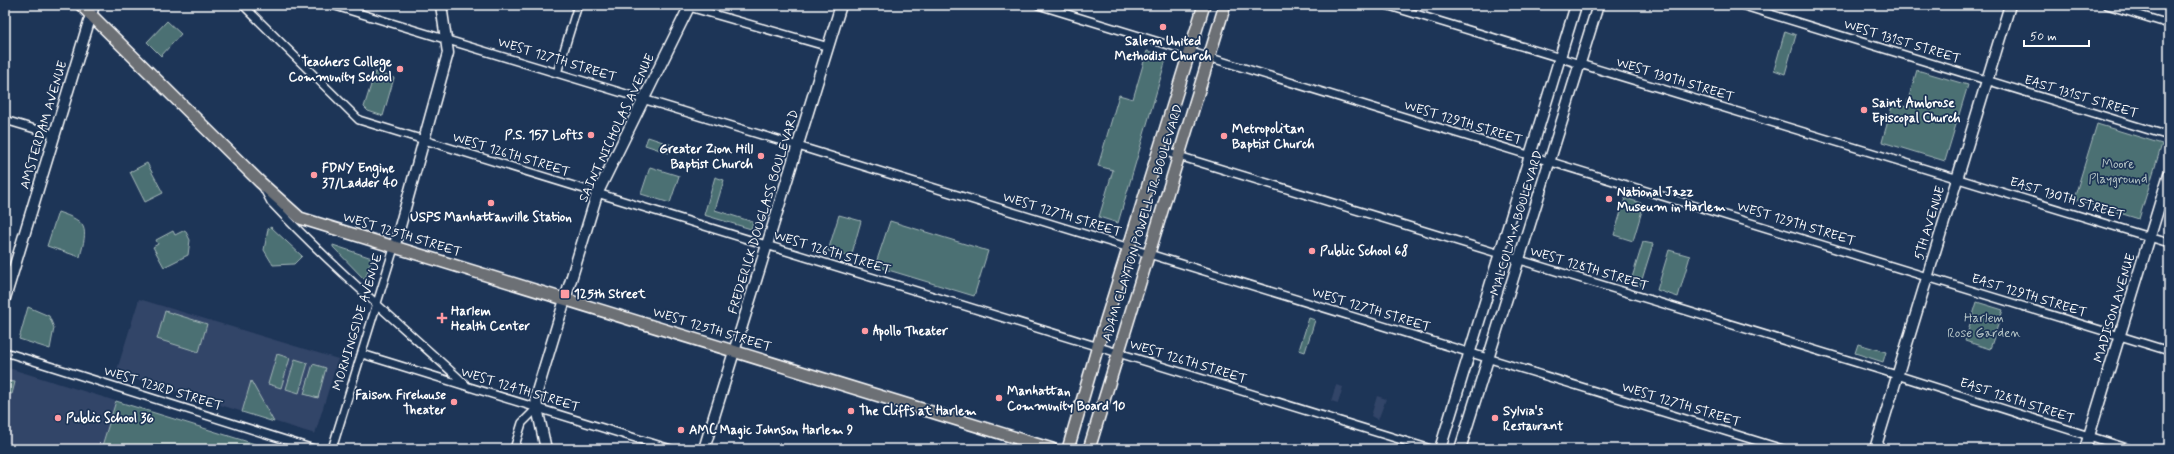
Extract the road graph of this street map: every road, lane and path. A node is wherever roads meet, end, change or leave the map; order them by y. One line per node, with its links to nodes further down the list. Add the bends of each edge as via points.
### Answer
1 (81, 5): 17 (main road, WEST 125TH STREET)
2 (243, 5): 31 (street, WEST 126TH STREET, via 356,118)
3 (332, 5): 19 (street, WEST 127TH STREET)
4 (441, 5): 19 (main road, MORNINGSIDE AVENUE)
5 (578, 5): 25 (street)
6 (842, 5): 20 (main road, FREDERICK DOUGLASS BOULEVARD)
7 (1038, 5): 21 (street, WEST 129TH STREET)
8 (1204, 5): 21 (main road, ADAM CLAYTON POWELL JR. BOULEVARD)
9 (1224, 5): 22 (main road, ADAM CLAYTON POWELL JR. BOULEVARD)
10 (1386, 5): 23 (street, WEST 130TH STREET)
11 (1576, 5): 23 (main road, MALCOLM X BOULEVARD)
12 (1598, 5): 24 (main road, MALCOLM X BOULEVARD)
13 (1741, 5): 26 (street, WEST 131ST STREET)
14 (2010, 5): 26 (main road, 5TH AVENUE)
15 (2107, 5): 18 (street)
16 (689, 6): 20 (street); 27 (main road, SAINT NICHOLAS AVENUE)
17 (93, 10): 29 (main road, AMSTERDAM AVENUE); 39 (main road, WEST 125TH STREET)
18 (2169, 24)
19 (448, 40): 25 (street, WEST 127TH STREET); 31 (main road, MORNINGSIDE AVENUE, via 448,53)
20 (829, 47): 32 (main road, FREDERICK DOUGLASS BOULEVARD)
21 (1190, 52): 22 (street, WEST 129TH STREET); 33 (main road, ADAM CLAYTON POWELL JR. BOULEVARD)
22 (1208, 58): 34 (main road, ADAM CLAYTON POWELL JR. BOULEVARD); 35 (street, WEST 129TH STREET)
23 (1560, 58): 24 (street, WEST 130TH STREET); 35 (main road, MALCOLM X BOULEVARD)
24 (1580, 64): 36 (main road, MALCOLM X BOULEVARD); 38 (street, WEST 130TH STREET)
25 (557, 73): 27 (street, WEST 127TH STREET)
26 (1987, 80): 30 (street, EAST 131ST STREET); 38 (main road, 5TH AVENUE)
27 (644, 99): 32 (street, WEST 127TH STREET); 40 (main road, SAINT NICHOLAS AVENUE)
28 (5, 120): 29 (street)
29 (55, 135): 50 (main road, AMSTERDAM AVENUE)
30 (2169, 136)
31 (424, 140): 40 (street, WEST 126TH STREET); 44 (main road, MORNINGSIDE AVENUE)
32 (798, 146): 43 (main road, FREDERICK DOUGLASS BOULEVARD); 45 (street, WEST 127TH STREET)
33 (1159, 150): 34 (street, WEST 128TH STREET); 45 (main road, ADAM CLAYTON POWELL JR. BOULEVARD)
34 (1178, 156): 46 (main road, ADAM CLAYTON POWELL JR. BOULEVARD); 47 (street, WEST 128TH STREET)
35 (1530, 156): 36 (street, WEST 129TH STREET); 47 (main road, MALCOLM X BOULEVARD)
36 (1550, 162): 48 (main road, MALCOLM X BOULEVARD); 49 (street, WEST 129TH STREET)
37 (2169, 174): 41 (main road, MADISON AVENUE)
38 (1957, 178): 41 (street, EAST 130TH STREET); 49 (main road, 5TH AVENUE)
39 (260, 182): 44 (main road, WEST 125TH STREET, via 300,218); 52 (street, WEST 125TH STREET, via 271,202 282,214 358,289)
40 (597, 194): 43 (street, WEST 126TH STREET); 51 (main road, SAINT NICHOLAS AVENUE)
41 (2150, 238): 42 (street, EAST 130TH STREET); 53 (main road, MADISON AVENUE)
42 (2169, 243)
43 (767, 246): 54 (street, WEST 126TH STREET); 55 (main road, FREDERICK DOUGLASS BOULEVARD)
44 (394, 248): 51 (main road, WEST 125TH STREET); 52 (street, MORNINGSIDE AVENUE)
45 (1129, 248): 46 (street, WEST 127TH STREET); 54 (main road, ADAM CLAYTON POWELL JR. BOULEVARD)
46 (1149, 255): 58 (main road, ADAM CLAYTON POWELL JR. BOULEVARD); 59 (street, WEST 127TH STREET)
47 (1500, 255): 48 (street, WEST 128TH STREET); 59 (main road, MALCOLM X BOULEVARD)
48 (1520, 261): 61 (main road, MALCOLM X BOULEVARD); 62 (street, WEST 128TH STREET)
49 (1927, 277): 53 (street, EAST 129TH STREET); 62 (main road, 5TH AVENUE)
50 (5, 298)
51 (565, 300): 55 (main road, WEST 125TH STREET); 64 (main road, SAINT NICHOLAS AVENUE, via 536,392)
52 (377, 304): 60 (street, MORNINGSIDE AVENUE); 63 (street, WEST 125TH STREET)
53 (2120, 336): 56 (street, EAST 129TH STREET); 65 (main road, MADISON AVENUE)
54 (1098, 346): 58 (street, WEST 126TH STREET); 73 (main road, ADAM CLAYTON POWELL JR. BOULEVARD)
55 (734, 351): 71 (main road, FREDERICK DOUGLASS BOULEVARD); 72 (main road, WEST 125TH STREET)
56 (2169, 351)
57 (5, 352): 66 (street, WEST 123RD STREET)
58 (1117, 353): 74 (main road, ADAM CLAYTON POWELL JR. BOULEVARD); 75 (street, WEST 126TH STREET)
59 (1470, 353): 61 (street, WEST 127TH STREET); 76 (main road, MALCOLM X BOULEVARD)
60 (362, 354): 63 (street, WEST 124TH STREET); 67 (street, MORNINGSIDE AVENUE)
61 (1488, 359): 77 (main road, MALCOLM X BOULEVARD); 78 (street, WEST 127TH STREET)
62 (1897, 375): 65 (street, EAST 128TH STREET); 79 (main road, 5TH AVENUE)
63 (467, 386): 64 (street, WEST 124TH STREET)
64 (537, 408): 68 (street, via 522,423); 69 (main road, SAINT NICHOLAS AVENUE); 70 (street, WEST 124TH STREET)
65 (2089, 436): 80 (main road, MADISON AVENUE); 81 (street, EAST 128TH STREET)
66 (314, 449)
67 (332, 449)
68 (514, 449)
69 (546, 449)
70 (671, 449)
71 (704, 449)
72 (1052, 449)
73 (1068, 449)
74 (1089, 449)
75 (1431, 449)
76 (1440, 449)
77 (1460, 449)
78 (1784, 449)
79 (1875, 449)
80 (2085, 449)
81 (2130, 449)

